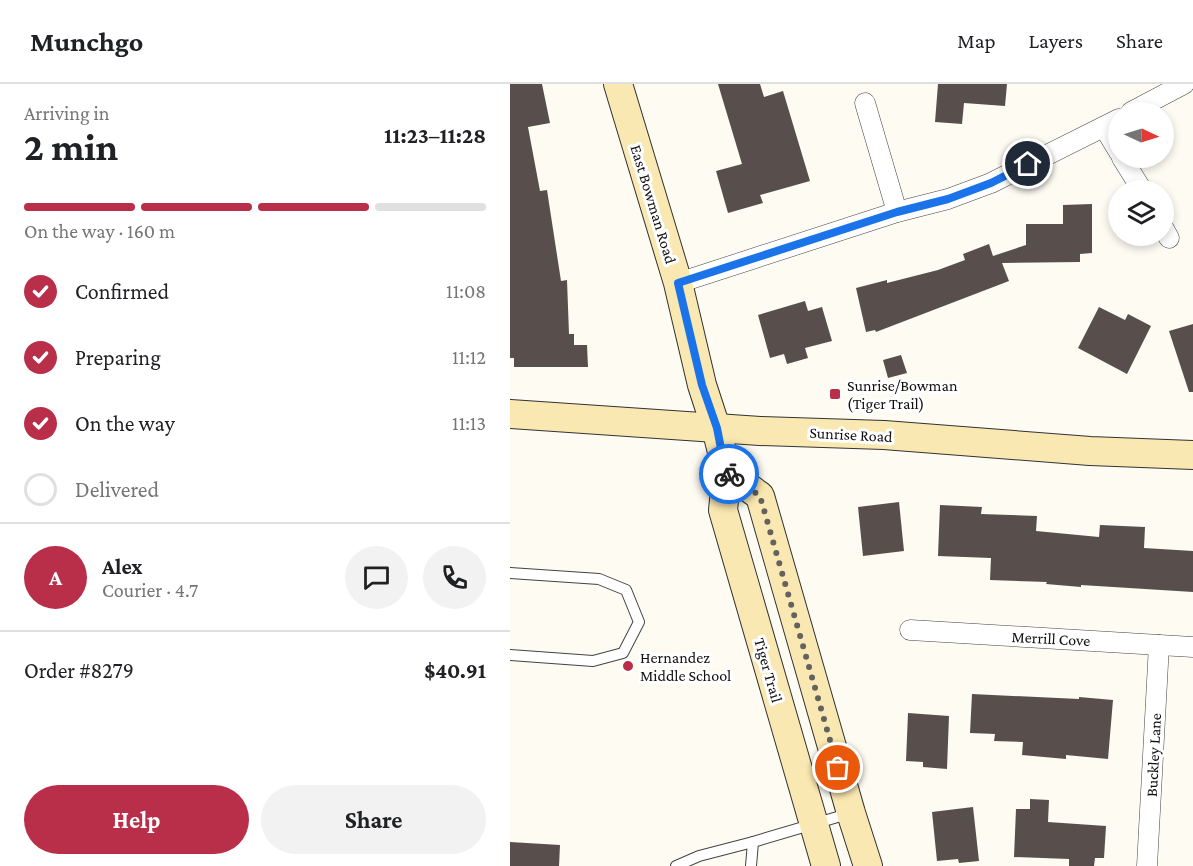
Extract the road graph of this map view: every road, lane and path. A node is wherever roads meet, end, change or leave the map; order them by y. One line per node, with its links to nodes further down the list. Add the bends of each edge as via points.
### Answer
1 (618, 84): 7 (street, East Bowman Road)
2 (1184, 84): 3 (street)
3 (1150, 102)
4 (865, 103): 6 (street)
5 (1108, 125): 6 (street, via 991,183)
6 (897, 212): 7 (street)
7 (678, 283): 9 (street, East Bowman Road, via 702,385)
8 (510, 414): 9 (street, Sunrise Road)
9 (717, 428): 10 (street, Sunrise Road); 11 (street, Tiger Trail)
10 (1193, 455)
11 (727, 472): 17 (street, via 760,496); 18 (street, Tiger Trail, via 723,510)
12 (510, 573): 16 (lane, via 599,579 626,590 639,622 623,653 593,661)
13 (910, 630): 14 (street, Merrill Cove)
14 (1159, 645): 15 (street, Merrill Cove); 24 (street, Buckley Lane)
15 (1193, 646)
16 (510, 655)
17 (851, 813): 18 (lane); 23 (street)
18 (813, 825): 19 (lane); 22 (street, Tiger Trail)
19 (753, 843): 20 (lane); 21 (lane)
20 (676, 866)
21 (751, 866)
22 (826, 866)
23 (868, 866)
24 (1147, 866)

